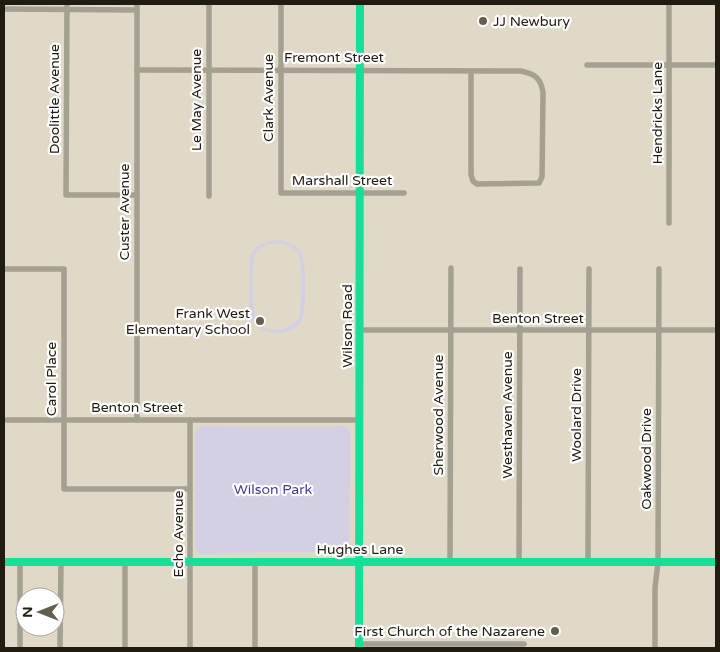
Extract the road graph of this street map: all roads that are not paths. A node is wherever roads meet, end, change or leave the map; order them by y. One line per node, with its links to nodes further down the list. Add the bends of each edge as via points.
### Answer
1 (209, 4): 12 (street, Le May Avenue)
2 (281, 4): 13 (street, Clark Avenue)
3 (360, 4): 14 (street, Wilson Road)
4 (669, 4): 9 (street, Hendricks Lane)
5 (67, 7): 6 (street); 7 (street); 19 (street, Doolittle Avenue, via 66,195)
6 (137, 7): 11 (street, Custer Avenue)
7 (4, 10)
8 (587, 65): 9 (street)
9 (669, 65): 10 (street); 21 (street, Hendricks Lane)
10 (716, 65)
11 (137, 70): 12 (street, Fremont Street); 19 (street, Custer Avenue)
12 (209, 70): 13 (street, Fremont Street); 20 (street, Le May Avenue)
13 (281, 70): 14 (street, Fremont Street); 16 (street, Clark Avenue)
14 (360, 70): 15 (street, Fremont Street); 18 (street, Wilson Road)
15 (471, 71): 15 (street, Fremont Street, via 521,71 539,78 543,93 542,180 536,184 477,184 473,181)
16 (281, 193): 18 (street, Marshall Street)
17 (404, 193): 18 (street, Marshall Street)
18 (360, 194): 27 (street, Wilson Road)
19 (137, 195): 35 (street, Custer Avenue)
20 (209, 196)
21 (669, 223)
22 (451, 268): 28 (street, Sherwood Avenue)
23 (4, 269): 34 (street, Carol Place, via 64,269)
24 (520, 269): 29 (street, Westhaven Avenue)
25 (589, 269): 30 (street, Woolard Drive)
26 (659, 269): 31 (street, Oakwood Drive)
27 (360, 330): 28 (street, Benton Street); 37 (street, Wilson Road)
28 (451, 330): 29 (street, Benton Street); 46 (street, Sherwood Avenue)
29 (520, 330): 30 (street, Benton Street); 47 (street, Westhaven Avenue)
30 (589, 330): 31 (street, Benton Street); 48 (street, Woolard Drive)
31 (659, 330): 32 (street, Benton Street); 49 (street, Oakwood Drive)
32 (716, 330)
33 (4, 420): 34 (street, Benton Street)
34 (64, 420): 35 (street, Benton Street); 38 (street, Carol Place, via 64,489)
35 (136, 420): 36 (street, Benton Street)
36 (190, 420): 37 (street, Benton Street); 38 (street, Echo Avenue)
37 (359, 420): 45 (street, Wilson Road)
38 (190, 489): 43 (street, Echo Avenue)
39 (4, 562): 40 (street, Hughes Lane)
40 (20, 562): 41 (street, Hughes Lane); 54 (street)
41 (60, 562): 42 (street, Hughes Lane); 55 (street)
42 (125, 562): 43 (street, Hughes Lane); 56 (street)
43 (190, 562): 44 (street, Hughes Lane); 57 (street, Echo Avenue)
44 (256, 562): 45 (street, Hughes Lane); 58 (street)
45 (359, 562): 46 (street, Hughes Lane); 52 (street, Wilson Road)
46 (450, 562): 47 (street, Hughes Lane)
47 (519, 562): 48 (street, Hughes Lane)
48 (588, 562): 49 (street, Hughes Lane)
49 (658, 562): 50 (street, Hughes Lane); 59 (street, Oakwood Drive)
50 (716, 562)
51 (524, 644): 53 (street)
52 (359, 646): 53 (street)
53 (490, 646)
54 (20, 648)
55 (60, 648)
56 (125, 648)
57 (190, 648)
58 (255, 648)
59 (655, 648)

